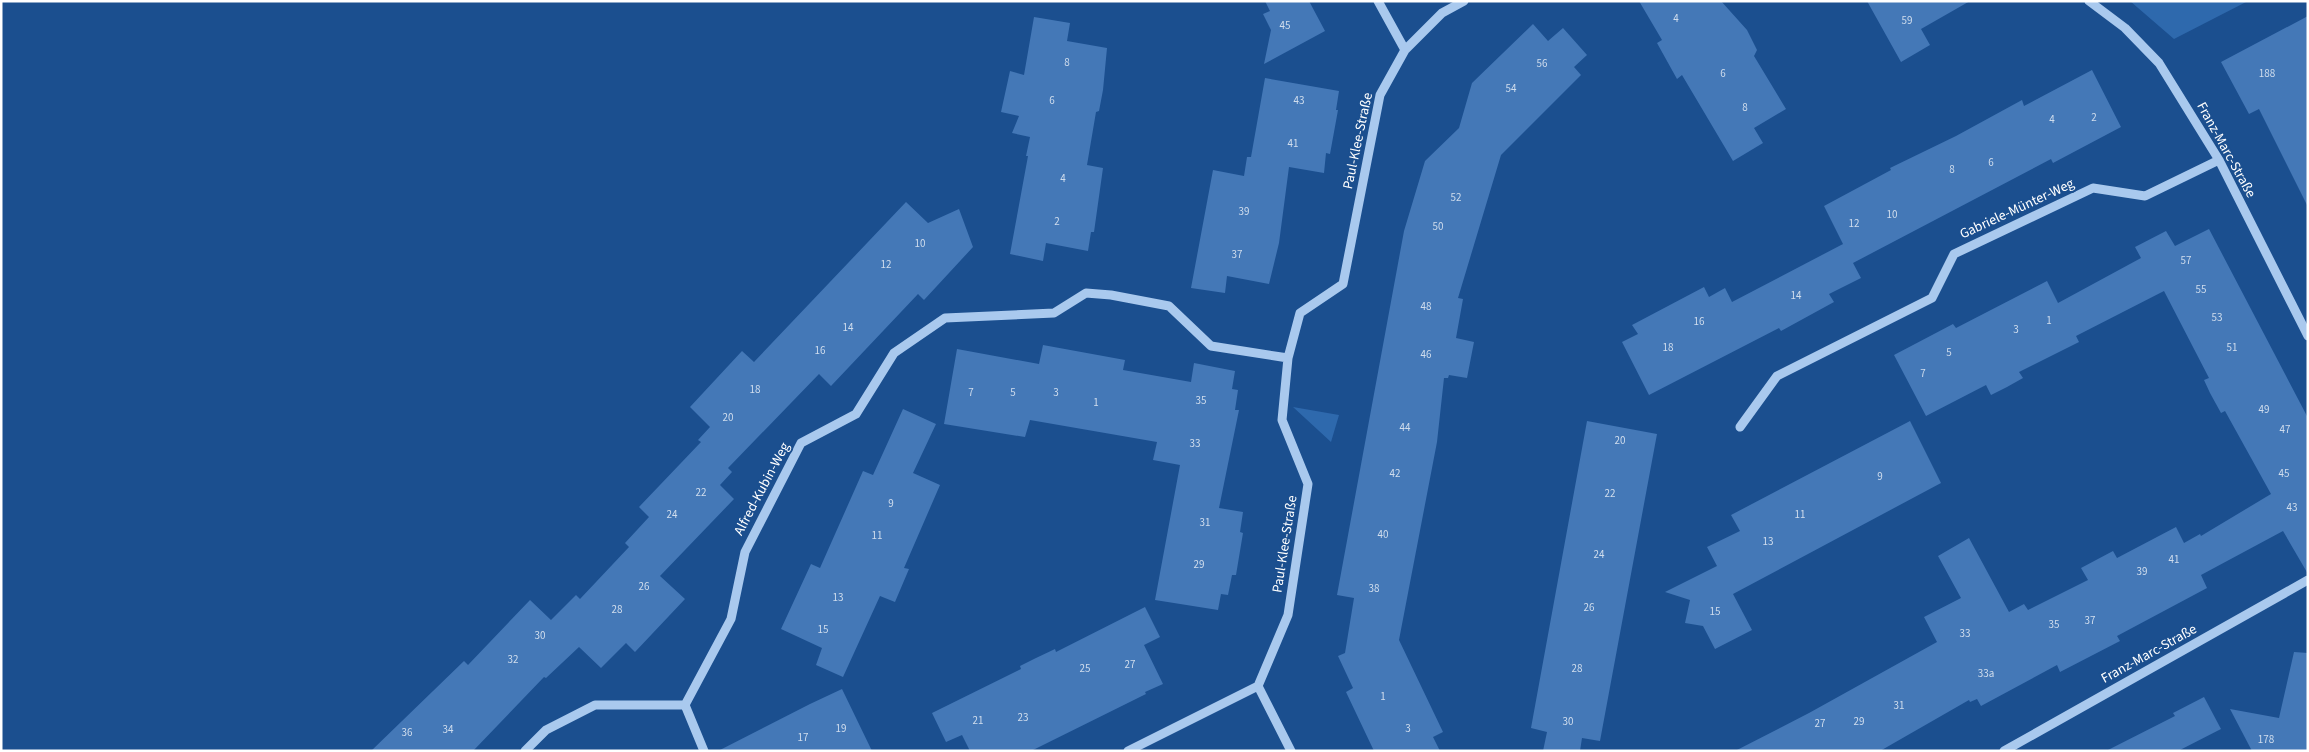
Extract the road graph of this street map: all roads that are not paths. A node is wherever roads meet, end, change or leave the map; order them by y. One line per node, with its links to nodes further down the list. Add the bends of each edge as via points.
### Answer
1 (1378, 1): 4 (street)
2 (1464, 1): 4 (street, Paul-Klee-Straße, via 1442,13)
3 (2089, 1): 5 (street, Franz-Marc-Straße, via 2125,28 2159,63)
4 (1405, 50): 7 (street, Paul-Klee-Straße, via 1380,95 1343,284 1300,313)
5 (2219, 160): 6 (street, Franz-Marc-Straße); 8 (street, Gabriele-Münter-Weg, via 2145,196 2094,188 1954,254 1932,298 1776,376)
6 (2308, 336)
7 (1288, 358): 10 (street, Paul-Klee-Straße, via 1282,420 1308,484 1288,615); 11 (street, Alfred-Kubin-Weg, via 1211,346 1169,306 1086,292 1054,313 945,318 894,352 856,414 802,443 745,552 731,619)
8 (1740, 427)
9 (2308, 580): 16 (street, Franz-Marc-Straße)
10 (1258, 686): 14 (street); 15 (street)
11 (685, 705): 12 (street, via 595,705 546,730); 13 (street)
12 (525, 751)
13 (704, 751)
14 (1128, 751)
15 (1291, 751)
16 (2004, 751)

